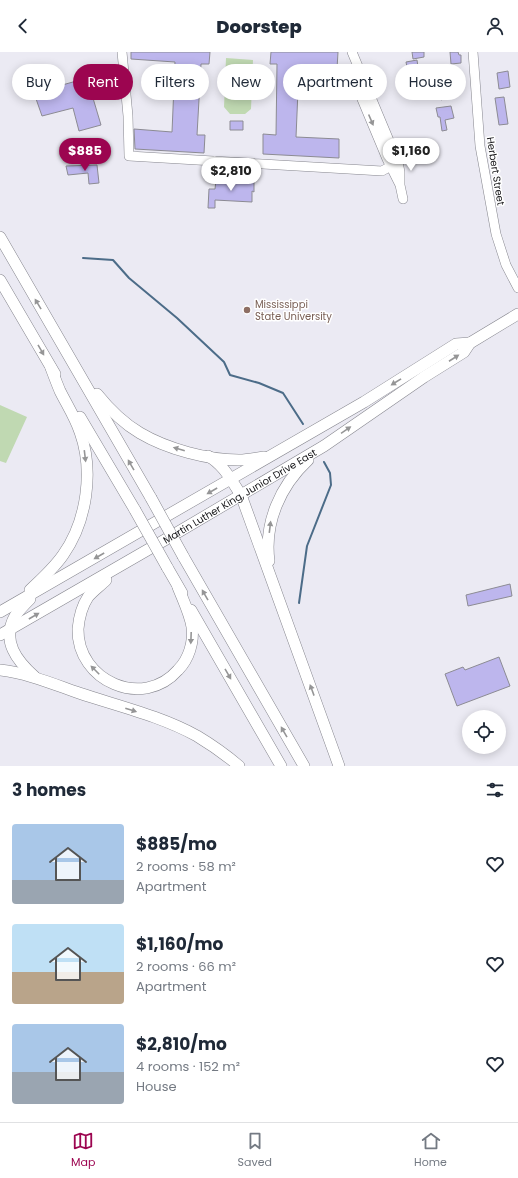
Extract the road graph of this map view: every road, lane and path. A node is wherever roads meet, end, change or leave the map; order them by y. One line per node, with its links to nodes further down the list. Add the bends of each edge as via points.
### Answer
1 (122, 52): 4 (street, via 128,116 128,156)
2 (352, 52): 6 (street)
3 (473, 52): 10 (street, Herbert Street, via 480,146 496,234 506,265)
4 (215, 161): 5 (street); 5 (street, via 216,168 225,176 243,177 251,171)
5 (252, 163): 6 (street, via 382,170)
6 (395, 164): 7 (street, via 400,172)
7 (403, 199)
8 (0, 238): 12 (main road, one-way to 8)
9 (0, 280): 14 (main road, one-way to 14)
10 (518, 288)
11 (518, 314): 13 (main road, Martin Luther King, Junior Drive East)
12 (49, 322): 17 (main road, one-way to 12, via 153,440 120,419 95,392); 32 (main road, one-way to 12, bridge)
13 (470, 343): 15 (main road, Martin Luther King, Junior Drive East, one-way to 13, via 464,352); 16 (main road, Martin Luther King, Junior Drive East, one-way to 16, via 456,344 364,402)
14 (51, 368): 22 (main road, bridge); 24 (main road, one-way to 24, via 81,433 87,469 87,491 78,526 63,555)
15 (324, 446): 19 (main road, Martin Luther King, Junior Drive East); 21 (main road, one-way to 15, via 268,553 269,536 277,503 285,487 300,468)
16 (272, 455): 17 (main road, via 238,460); 18 (main road, Martin Luther King, Junior Drive East)
17 (208, 456): 18 (main road, via 224,469)
18 (230, 480): 19 (main road); 23 (main road, Martin Luther King, Junior Drive East, one-way to 23)
19 (241, 495): 20 (main road, Martin Luther King, Junior Drive East); 21 (main road)
20 (123, 564): 22 (main road, one-way to 20, via 192,627 191,644 185,661 172,676 155,685 136,688 117,686 97,674 86,659 79,642 78,625 88,597); 26 (main road, Martin Luther King, Junior Drive East, one-way to 20)
21 (272, 580): 33 (main road, one-way to 21)
22 (178, 587): 31 (main road, one-way to 31)
23 (35, 592): 24 (main road, Martin Luther King, Junior Drive East); 26 (main road, via 16,616)
24 (15, 604): 25 (main road, Martin Luther King, Junior Drive East)
25 (0, 612)
26 (11, 629): 27 (main road, Martin Luther King, Junior Drive East); 29 (main road, via 14,655)
27 (0, 636)
28 (0, 670): 29 (main road)
29 (38, 679): 30 (main road, one-way to 30, via 175,726 197,736)
30 (240, 766)
31 (281, 766)
32 (304, 766)
33 (339, 766)

